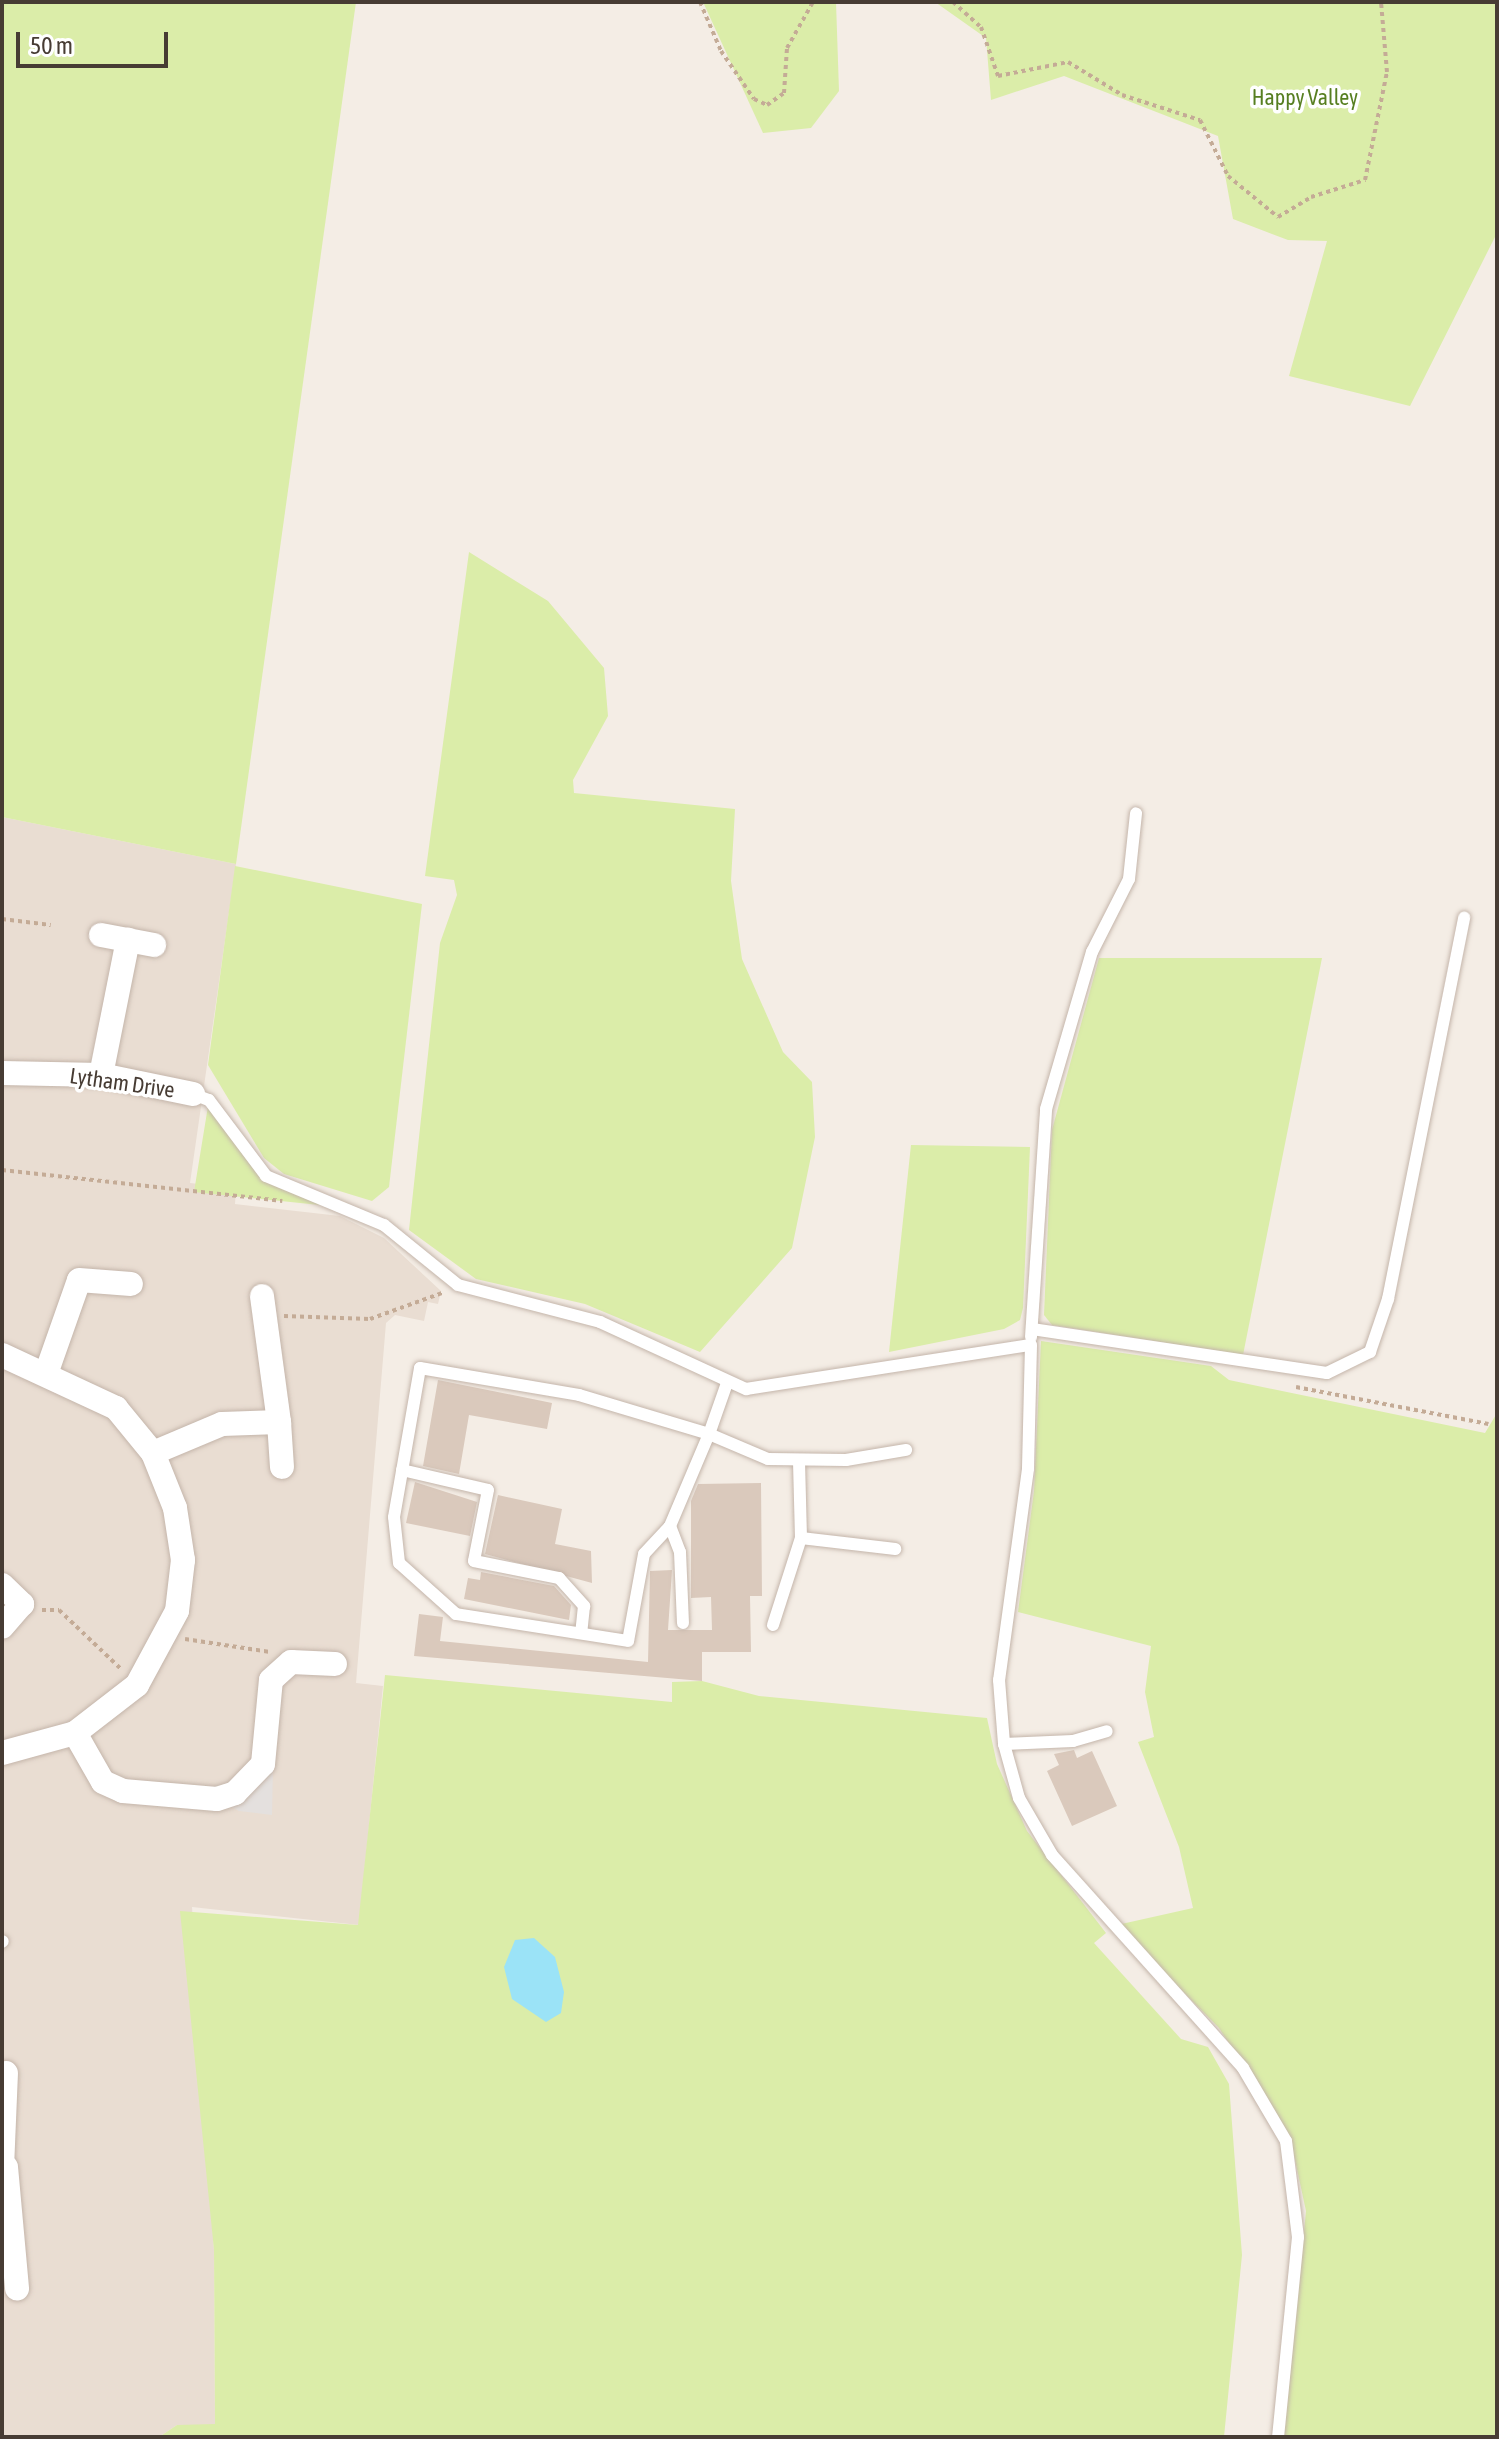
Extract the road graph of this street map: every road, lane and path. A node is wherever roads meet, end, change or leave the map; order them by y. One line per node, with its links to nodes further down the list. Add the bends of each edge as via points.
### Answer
1 (700, 2): 2 (path, via 721,51 754,99 767,105 784,93 787,48)
2 (813, 2)
3 (953, 2): 4 (path, via 981,27 998,76 1068,62 1122,95 1200,120 1228,176 1278,217 1311,197 1365,180 1387,72)
4 (1381, 2)
5 (1136, 813): 20 (lane, via 1129,879 1087,966 1046,1109)
6 (1464, 918): 20 (lane, via 1388,1299 1370,1352 1327,1373)
7 (2, 919): 8 (path)
8 (51, 925)
9 (101, 935): 10 (street)
10 (128, 940): 11 (street); 13 (street)
11 (154, 945)
12 (2, 1073): 13 (street, Lytham Drive)
13 (101, 1075): 14 (street, Lytham Drive)
14 (193, 1094): 18 (lane, via 209,1100 266,1176 384,1225)
15 (2, 1170): 16 (path)
16 (295, 1203)
17 (131, 1284): 23 (street, via 79,1280)
18 (458, 1285): 19 (path, via 370,1319); 24 (lane, via 600,1322)
19 (264, 1306): 26 (street)
20 (1032, 1329): 21 (lane)
21 (1031, 1345): 24 (lane, via 917,1357 765,1391); 49 (lane, via 1028,1469 999,1680)
22 (2, 1355): 23 (street)
23 (47, 1371): 30 (street, via 116,1408)
24 (727, 1383): 28 (lane)
25 (1285, 1384): 27 (path)
26 (279, 1422): 30 (street, via 187,1433); 32 (street)
27 (1488, 1424)
28 (709, 1434): 31 (lane, via 735,1450); 33 (lane, via 579,1395 420,1368); 34 (lane)
29 (906, 1450): 31 (lane)
30 (153, 1453): 43 (street, via 175,1508 183,1560)
31 (799, 1462): 35 (lane)
32 (282, 1467)
33 (402, 1470): 42 (lane, via 395,1540 408,1574 456,1614); 42 (lane, via 488,1490 474,1561 559,1578 584,1606)
34 (670, 1526): 39 (lane, via 680,1552); 42 (lane, via 644,1554 635,1578 628,1641)
35 (801, 1538): 36 (lane); 40 (lane)
36 (895, 1549)
37 (2, 1585): 38 (street)
38 (22, 1604): 41 (street); 46 (path, via 59,1610)
39 (683, 1623)
40 (773, 1625)
41 (2, 1627)
42 (581, 1633)
43 (166, 1637): 44 (path, via 283,1653); 46 (street)
44 (291, 1662): 45 (street); 48 (street, via 271,1680 263,1764 235,1793 217,1799 123,1791 103,1782)
45 (335, 1664)
46 (137, 1685): 48 (street)
47 (1107, 1731): 49 (lane, via 1073,1741)
48 (75, 1733): 50 (street)
49 (1004, 1744): 54 (lane, via 1019,1798 1052,1855 1243,2068 1286,2141 1298,2237)
50 (2, 1753)
51 (4, 2069): 52 (street)
52 (4, 2167): 53 (street)
53 (17, 2289)
54 (1278, 2437)

